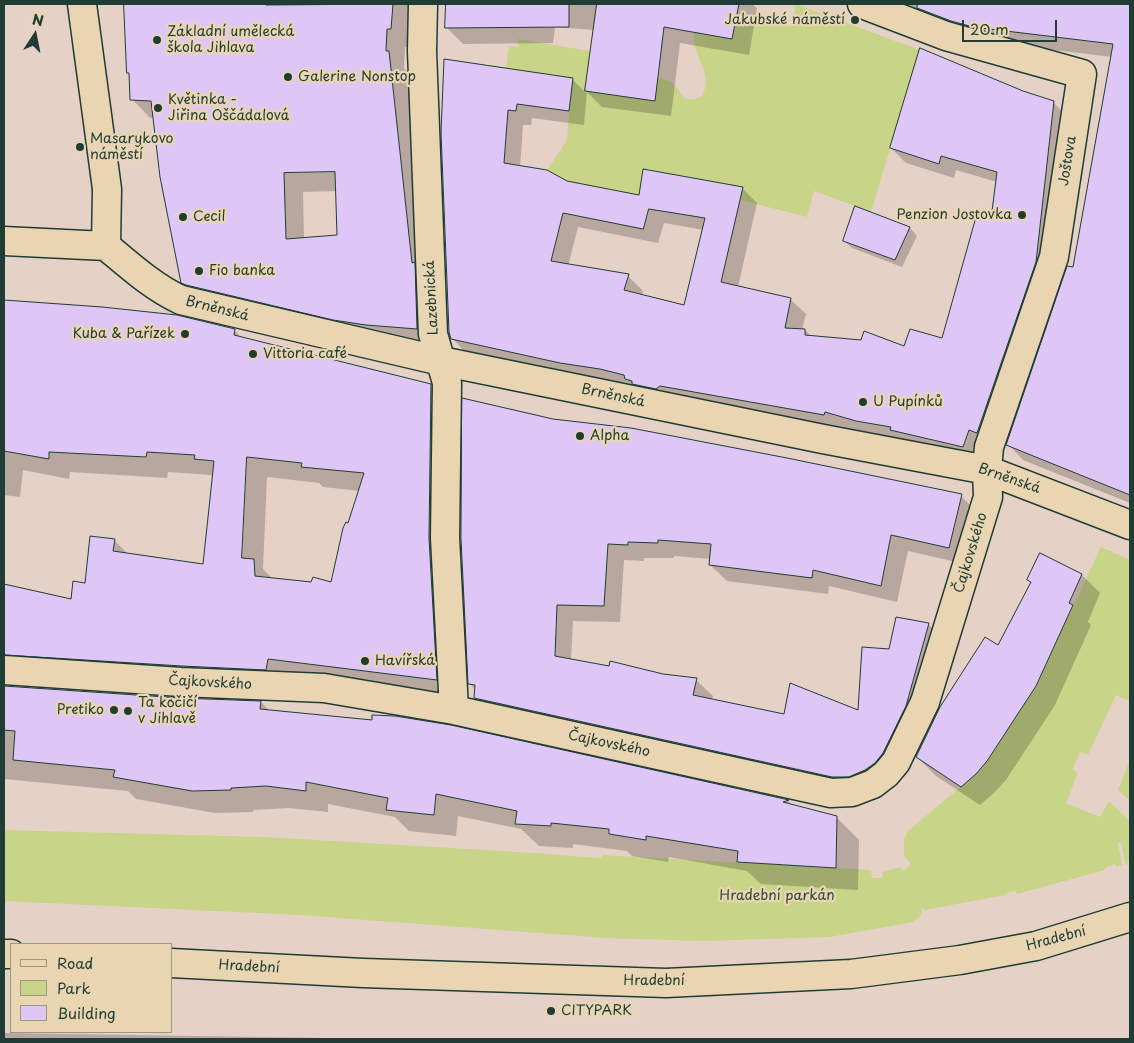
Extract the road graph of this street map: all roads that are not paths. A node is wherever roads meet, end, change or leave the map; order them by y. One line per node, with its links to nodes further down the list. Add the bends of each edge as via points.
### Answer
1 (82, 4): 5 (street, via 107,189)
2 (423, 4): 6 (street, Lazebnická, via 433,334)
3 (862, 4): 7 (street, Joštova, via 946,36 1082,74 1054,257 989,447)
4 (4, 241): 5 (street)
5 (106, 246): 6 (street, Brněnská, via 167,294 181,300)
6 (441, 361): 7 (street, Brněnská); 10 (street, Lazebnická, via 447,383 445,538)
7 (987, 470): 8 (street, Brněnská); 10 (street, Čajkovského, via 988,497 925,702 896,762 873,784 852,792 831,793)
8 (1130, 525)
9 (4, 670): 10 (street, Čajkovského, via 324,688)
10 (454, 710)
11 (1130, 917): 12 (street, Hradební, via 1036,946 960,960 851,974 666,983)
12 (172, 963)

